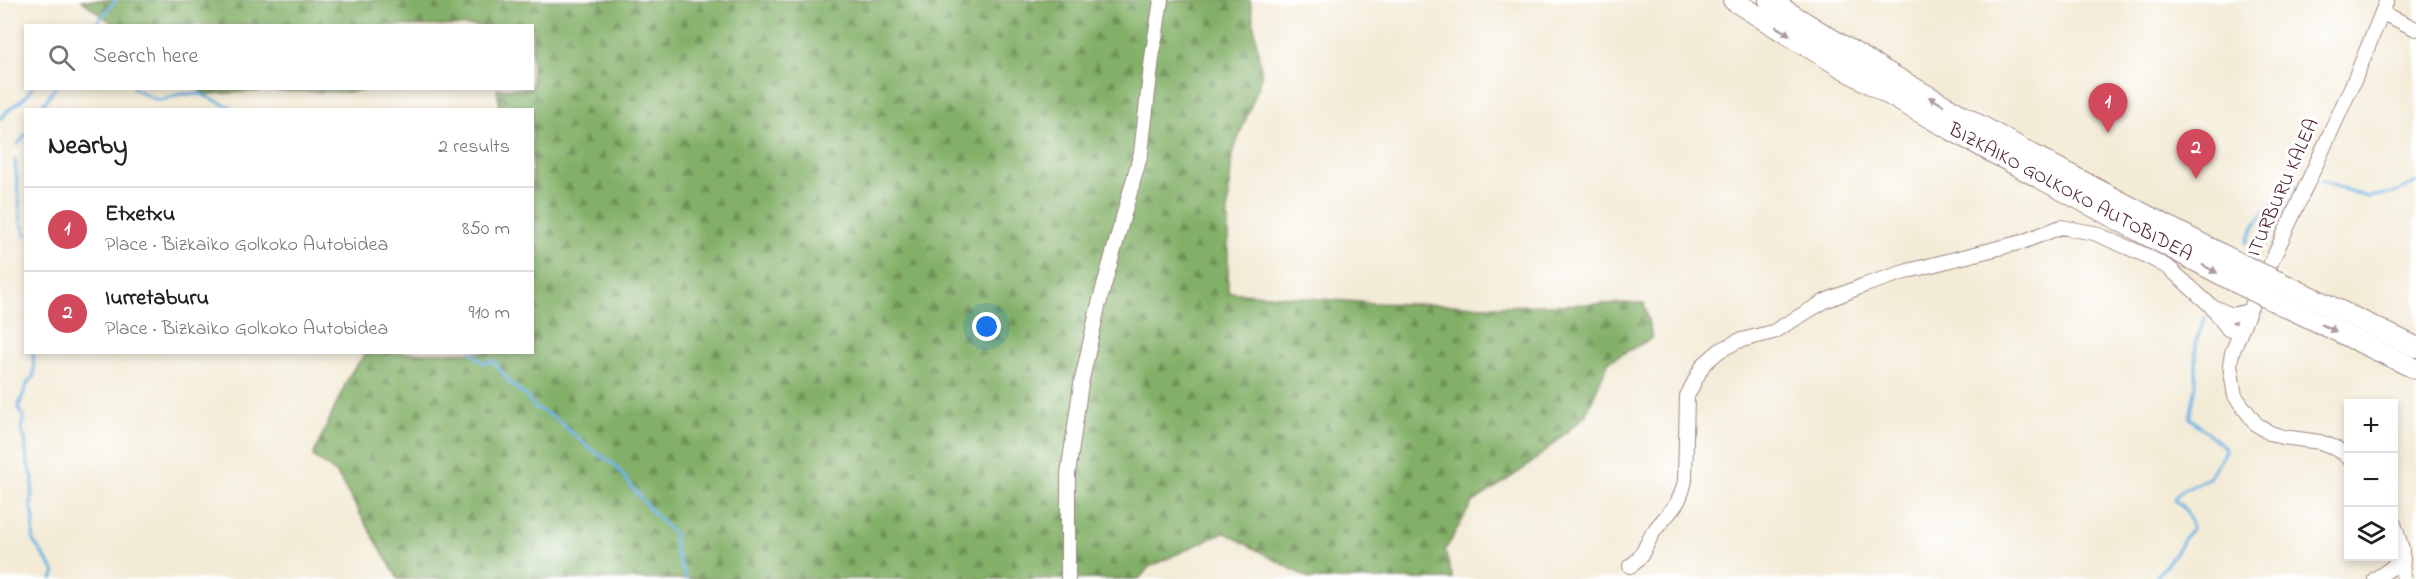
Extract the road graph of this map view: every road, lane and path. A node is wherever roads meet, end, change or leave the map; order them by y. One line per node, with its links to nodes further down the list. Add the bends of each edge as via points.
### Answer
1 (1161, 0): 22 (street, via 1141,153 1098,307 1079,394 1068,474)
2 (1733, 0): 10 (highway, BIZKAIKO GOLKOKO AUTOBIDEA, one-way to 10, via 1959,134)
3 (1769, 0): 10 (highway, BIZKAIKO GOLKOKO AUTOBIDEA, one-way to 3, via 2125,204 1835,42)
4 (2389, 0): 6 (street); 8 (street)
5 (2397, 0): 6 (street)
6 (2390, 16): 7 (street); 8 (street); 9 (street)
7 (2416, 29)
8 (2365, 54): 9 (street)
9 (2354, 81): 12 (street, ITURBURU KALEA)
10 (2241, 274): 11 (highway, BIZKAIKO GOLKOKO AUTOBIDEA, bridge)
11 (2281, 294): 15 (highway, BIZKAIKO GOLKOKO AUTOBIDEA); 17 (highway, BIZKAIKO GOLKOKO AUTOBIDEA, one-way to 17)
12 (2249, 311): 13 (street); 14 (street, ITURBURU KALEA)
13 (2223, 317): 14 (street, via 2231,332); 16 (street); 21 (street, via 2169,268 2094,233 2061,227 2022,242 1908,271 1825,301 1773,332 1738,341 1703,364 1687,396 1683,492 1673,512 1654,531 1637,562)
14 (2240, 332): 16 (street, ITURBURU KALEA)
15 (2416, 347)
16 (2230, 365): 18 (street, via 2235,396 2256,424 2270,433 2320,442)
17 (2416, 369)
18 (2344, 454)
19 (2398, 540): 20 (street)
20 (2403, 560): 23 (street); 24 (street)
21 (1630, 566)
22 (1068, 579)
23 (2375, 579)
24 (2403, 579)

